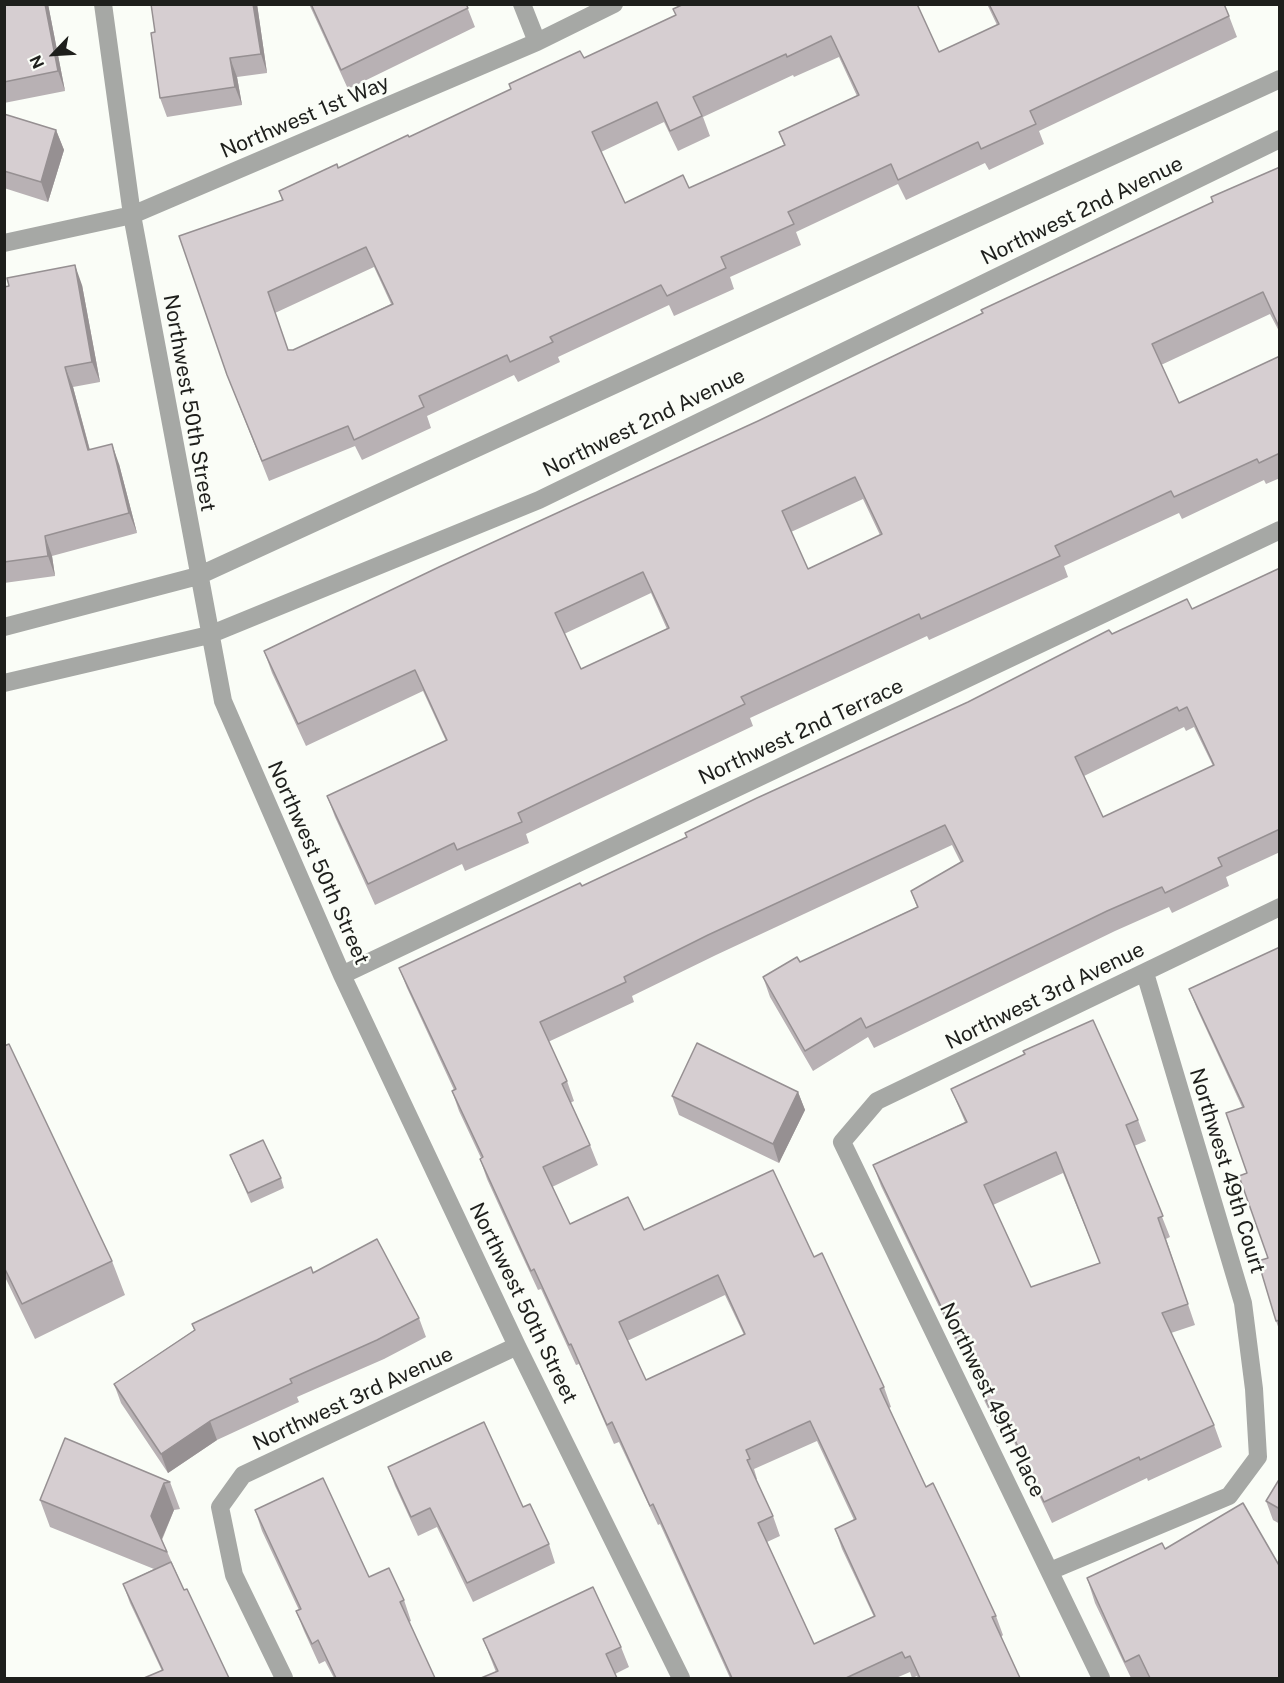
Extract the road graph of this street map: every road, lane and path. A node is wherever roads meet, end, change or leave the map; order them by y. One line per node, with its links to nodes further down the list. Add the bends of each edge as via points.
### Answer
1 (103, 4): 7 (street, Northwest 50th Street)
2 (522, 4): 4 (street)
3 (614, 4): 4 (street, Northwest 1st Way)
4 (537, 42): 7 (street, Northwest 1st Way)
5 (1280, 79): 10 (street, Northwest 2nd Avenue)
6 (1280, 139): 12 (street, Northwest 2nd Avenue, via 538,500)
7 (132, 215): 8 (street, Northwest 1st Way); 10 (street, Northwest 50th Street)
8 (4, 243)
9 (1280, 530): 16 (street, Northwest 2nd Terrace)
10 (198, 576): 11 (street, Northwest 2nd Avenue); 12 (street, Northwest 50th Street)
11 (4, 627)
12 (209, 635): 13 (street, Northwest 2nd Avenue); 16 (street, Northwest 50th Street, via 223,701)
13 (4, 683)
14 (1280, 907): 15 (street, Northwest 3rd Avenue)
15 (1145, 973): 17 (street, Northwest 3rd Avenue, via 877,1101); 19 (street, Northwest 49th Court, via 1243,1303 1258,1456 1229,1496)
16 (342, 975): 18 (street, Northwest 50th Street)
17 (842, 1142): 19 (street, Northwest 49th Place)
18 (517, 1346): 20 (street, Northwest 3rd Avenue, via 243,1475 220,1507 234,1575); 21 (street, Northwest 50th Street)
19 (1050, 1571): 22 (street, Northwest 49th Place)
20 (284, 1678)
21 (681, 1678)
22 (1101, 1678)

